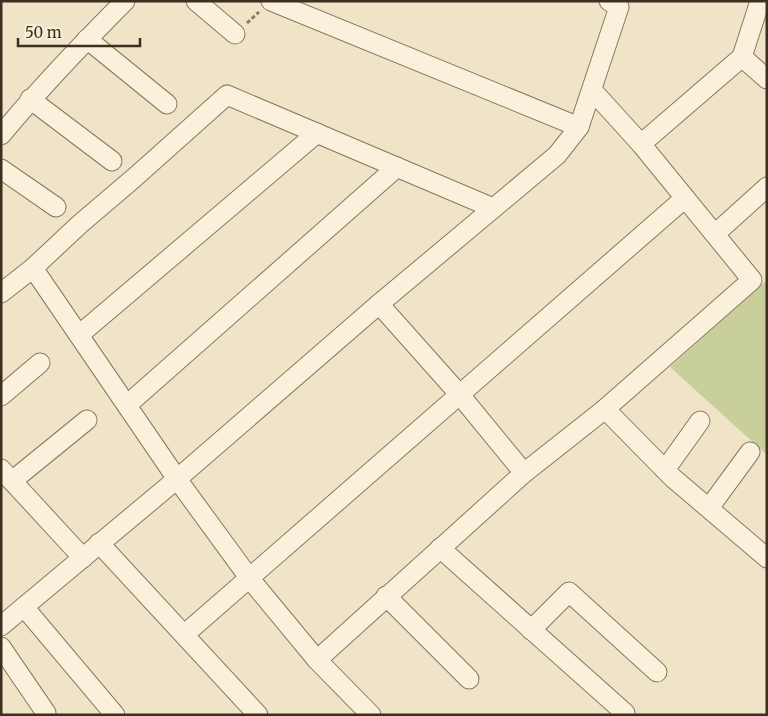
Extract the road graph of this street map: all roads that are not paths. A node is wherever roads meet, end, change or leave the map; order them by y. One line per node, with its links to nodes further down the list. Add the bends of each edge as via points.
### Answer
1 (125, 1): 7 (street)
2 (196, 1): 6 (street)
3 (760, 1): 8 (street)
4 (616, 3): 10 (street)
5 (268, 4): 13 (street)
6 (235, 34)
7 (87, 39): 11 (street); 12 (street)
8 (742, 57): 9 (street); 16 (street)
9 (767, 79)
10 (592, 90): 13 (street); 16 (street)
11 (30, 99): 15 (street); 17 (street)
12 (167, 104)
13 (579, 127): 23 (street, via 557,155)
14 (317, 133): 18 (street); 25 (street, via 227,95); 28 (street)
15 (1, 135)
16 (641, 144): 21 (street)
17 (112, 161)
18 (398, 167): 23 (street); 32 (street)
19 (1, 169): 22 (street)
20 (767, 187): 24 (street)
21 (685, 198): 24 (street); 30 (street)
22 (56, 207)
23 (492, 208): 27 (street)
24 (715, 234): 33 (street, via 752,280)
25 (33, 268): 26 (street); 28 (street)
26 (1, 293)
27 (379, 304): 30 (street); 40 (street)
28 (79, 335): 32 (street)
29 (40, 363): 31 (street)
30 (460, 395): 38 (street); 46 (street)
31 (1, 396)
32 (127, 406): 40 (street)
33 (605, 409): 37 (street); 38 (street)
34 (87, 420): 39 (street)
35 (700, 421): 37 (street)
36 (750, 452): 41 (street)
37 (665, 470): 41 (street)
38 (524, 473): 43 (street)
39 (7, 475): 45 (street)
40 (177, 479): 42 (street); 46 (street)
41 (709, 508): 44 (street)
42 (99, 543): 45 (street); 50 (street)
43 (440, 548): 47 (street); 49 (street)
44 (765, 551)
45 (83, 558): 48 (street)
46 (250, 579): 50 (street); 52 (street)
47 (386, 596): 52 (street); 54 (street)
48 (10, 613): 57 (street)
49 (531, 630): 53 (street, via 569,592); 56 (street)
50 (184, 634): 58 (street)
51 (1, 647): 55 (street)
52 (316, 660): 59 (street)
53 (657, 672)
54 (469, 679)
55 (46, 713)
56 (625, 713)
57 (115, 715)
58 (258, 715)
59 (370, 715)

